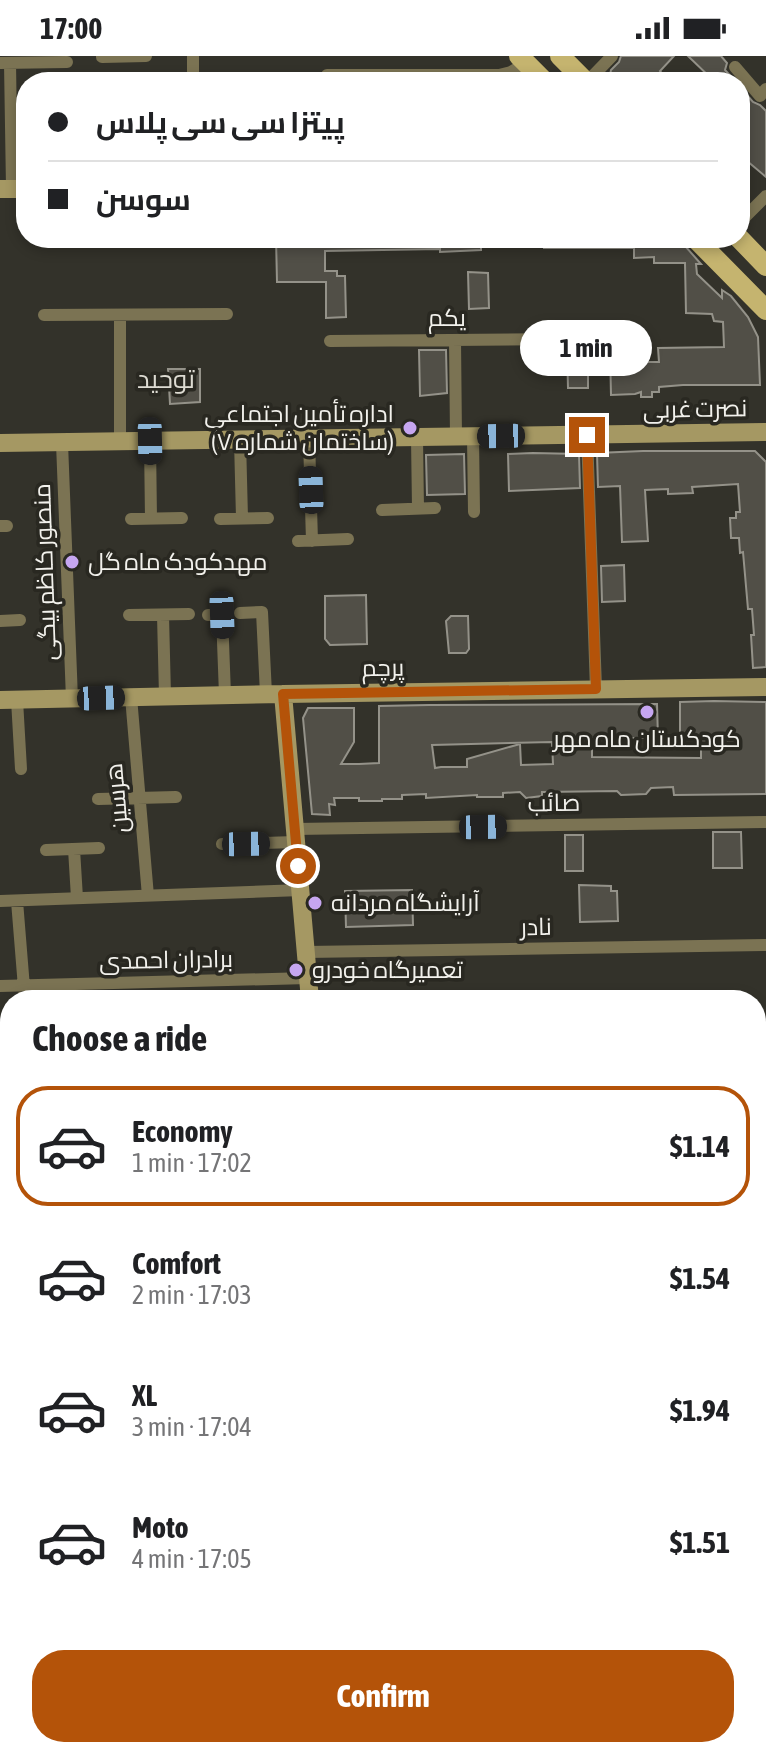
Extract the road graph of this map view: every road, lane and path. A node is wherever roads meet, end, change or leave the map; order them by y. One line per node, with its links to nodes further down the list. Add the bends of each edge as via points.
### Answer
1 (146, 56): 4 (street)
2 (560, 56): 8 (main road)
3 (612, 56): 9 (street)
4 (102, 57)
5 (67, 62): 6 (street)
6 (5, 63): 11 (street)
7 (735, 67): 10 (street)
8 (576, 72)
9 (596, 72)
10 (740, 72)
11 (13, 189)
12 (766, 196): 13 (street)
13 (750, 212)
14 (705, 248): 17 (main road)
15 (749, 248): 16 (main road)
16 (766, 266)
17 (766, 310)
18 (227, 314): 20 (street)
19 (44, 315): 20 (street)
20 (120, 315): 31 (street)
21 (564, 339): 22 (street, یکم)
22 (455, 340): 23 (street, یکم); 26 (street)
23 (330, 341)
24 (766, 432): 25 (street, نصرت غربی)
25 (587, 435): 26 (street, نصرت غربی); 53 (street)
26 (464, 437): 27 (street, نصرت غربی); 37 (street)
27 (417, 438): 28 (street, نصرت غربی); 35 (street)
28 (309, 439): 29 (street, نصرت غربی); 44 (street, via 305,541)
29 (240, 440): 30 (street, نصرت غربی); 39 (street)
30 (150, 441): 31 (street, نصرت غربی); 42 (street)
31 (120, 442): 33 (street, نصرت غربی)
32 (0, 443): 33 (street, نصرت غربی)
33 (62, 443): 58 (street, منصور کاظم بیگی)
34 (435, 508): 35 (street)
35 (418, 509): 36 (street)
36 (382, 510)
37 (474, 512)
38 (182, 518): 42 (street)
39 (242, 518): 40 (street); 43 (street)
40 (268, 518)
41 (131, 519): 42 (street)
42 (151, 519)
43 (220, 519)
44 (348, 539)
45 (240, 613): 54 (street, via 262,612)
46 (189, 614): 48 (street)
47 (129, 615): 48 (street)
48 (163, 615): 56 (street)
49 (208, 615): 55 (street, via 222,615)
50 (20, 620): 51 (street)
51 (0, 621)
52 (766, 687): 53 (street, پرچم)
53 (596, 689): 54 (street, پرچم)
54 (274, 694): 55 (street, پرچم); 65 (street)
55 (225, 695): 56 (street, پرچم)
56 (165, 696): 57 (street, پرچم)
57 (131, 697): 58 (street, پرچم); 62 (street, هرسین)
58 (72, 699): 59 (street, پرچم)
59 (8, 700): 60 (street)
60 (21, 769)
61 (176, 797): 62 (street)
62 (139, 798): 63 (street); 71 (street, هرسین)
63 (98, 799)
64 (766, 822): 65 (street, صائب)
65 (296, 836): 66 (street, صائب); 70 (street)
66 (222, 844)
67 (99, 848): 68 (street)
68 (74, 849): 69 (street); 72 (street)
69 (46, 850)
70 (301, 890): 71 (street); 76 (street)
71 (148, 896): 72 (street)
72 (77, 898): 74 (street)
73 (0, 901): 74 (street)
74 (17, 901): 79 (street)
75 (766, 945): 76 (street, نادر)
76 (306, 952): 77 (street)
77 (308, 978): 79 (street, برادران احمدی); 81 (street)
78 (0, 986): 79 (street, برادران احمدی)
79 (24, 986): 80 (street)
80 (24, 990)
81 (309, 990)

